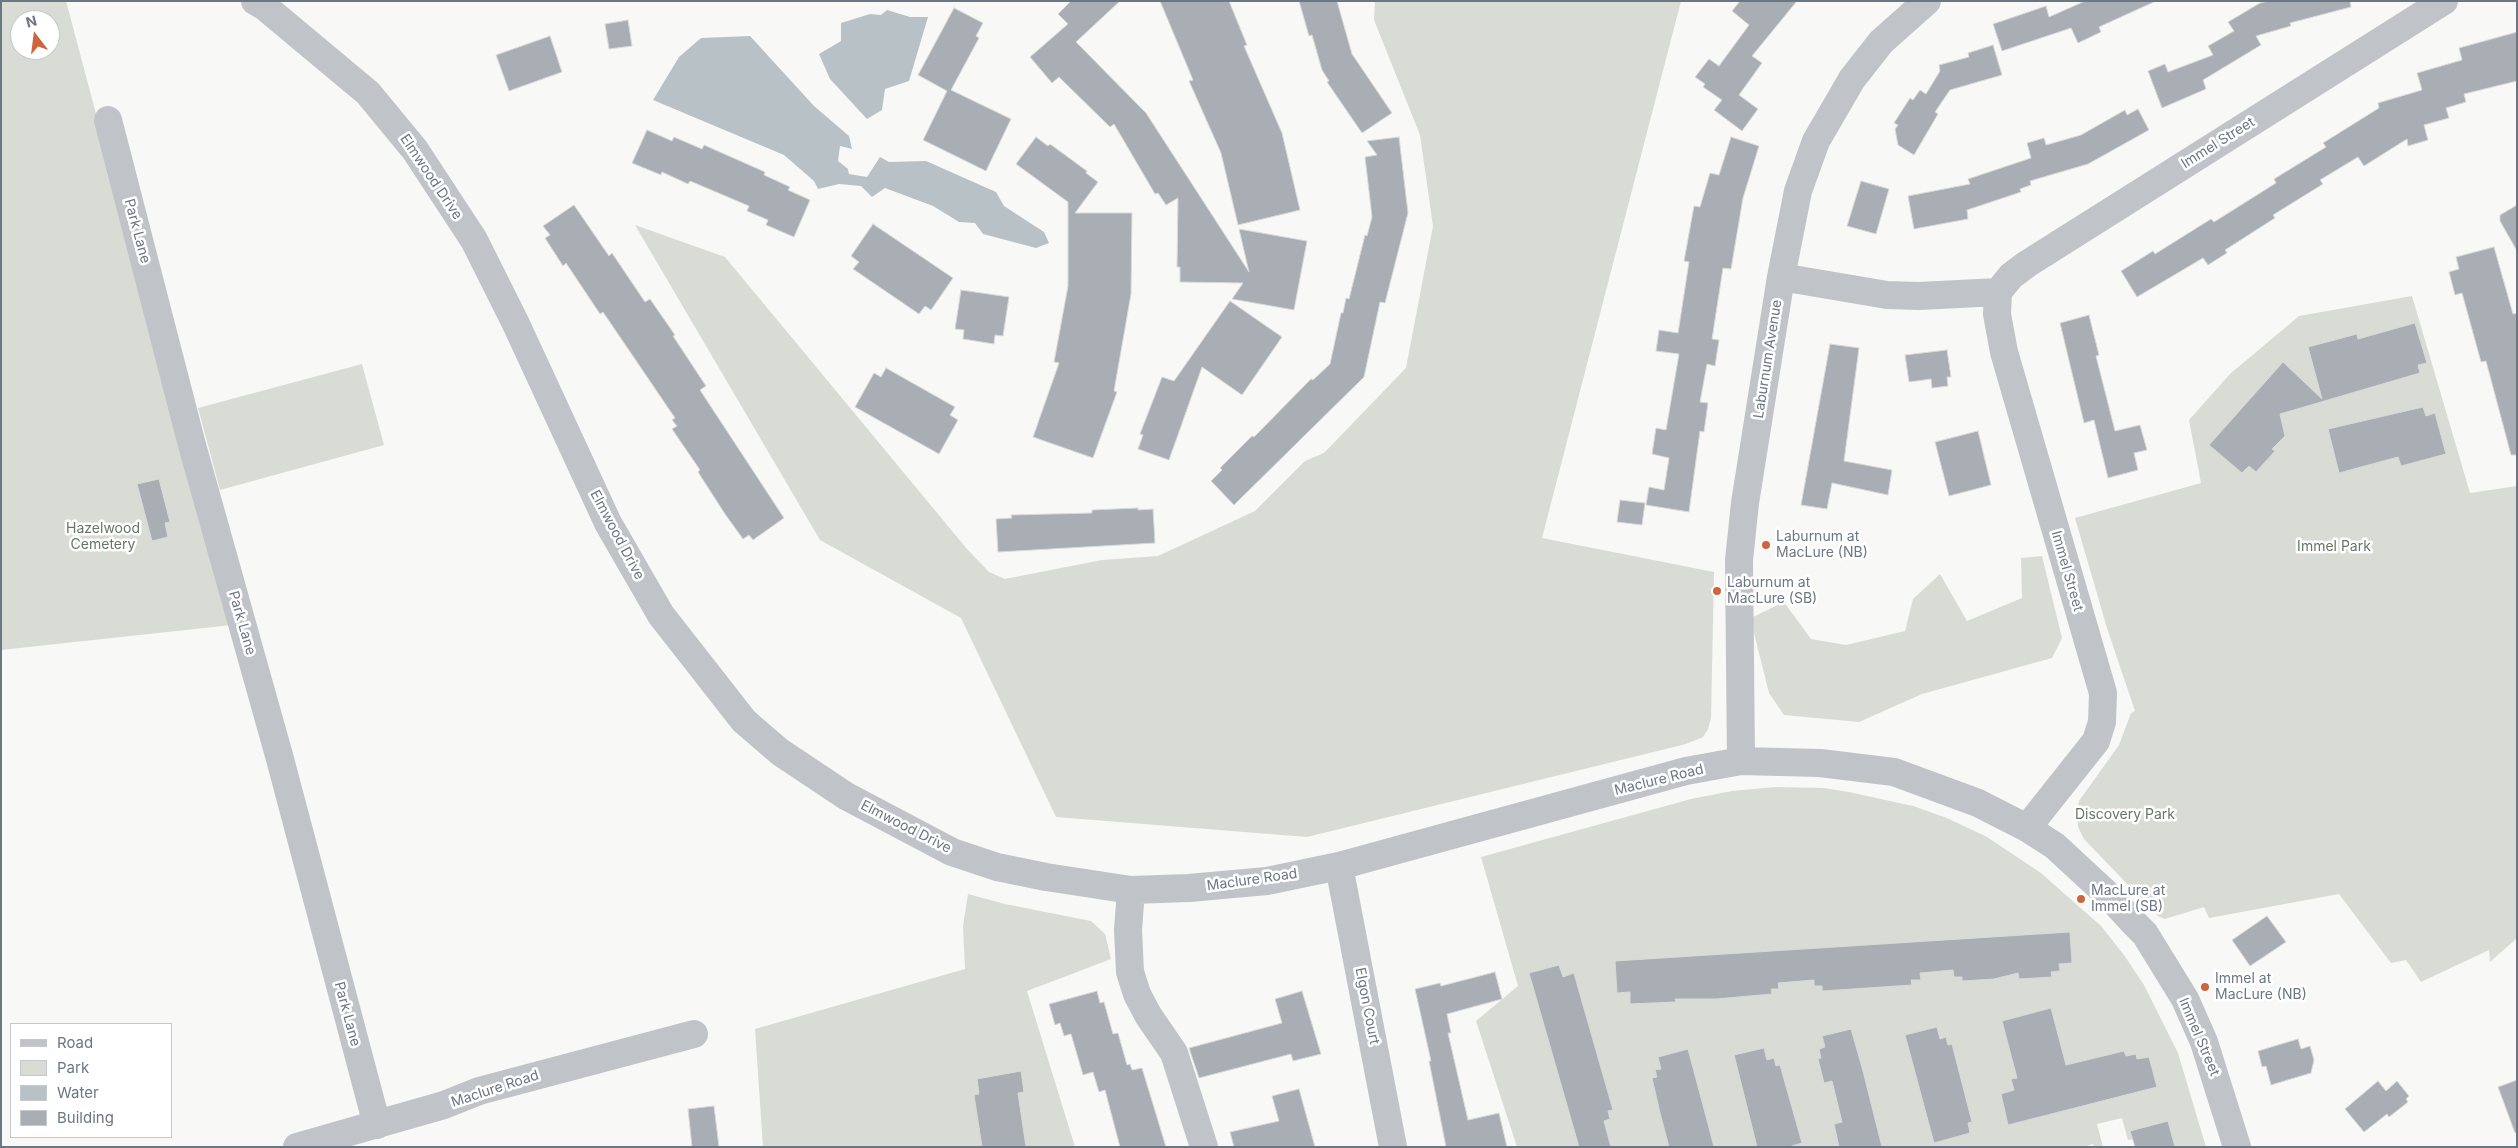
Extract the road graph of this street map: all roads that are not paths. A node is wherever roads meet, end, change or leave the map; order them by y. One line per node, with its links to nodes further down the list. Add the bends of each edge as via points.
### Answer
1 (1927, 1): 5 (street, Laburnum Avenue, via 1898,26 1867,60 1816,141 1798,191)
2 (2444, 1): 6 (street, Immel Street, via 2027,264)
3 (264, 3): 10 (street, Elmwood Drive, via 368,93 415,150 474,240 608,523 656,607 744,720 780,752 816,777 952,852 996,867 1038,876)
4 (108, 120): 13 (street, Park Lane, via 192,445 280,759)
5 (1781, 277): 6 (street, via 1887,295); 7 (street, Laburnum Avenue, via 1745,503 1740,560)
6 (1998, 292): 8 (street, Immel Street, via 1997,314 2004,352 2103,693 2102,722 2096,741)
7 (1741, 761): 8 (street, Maclure Road, via 1820,763 1894,772 1978,803); 9 (street, Maclure Road, via 1677,774)
8 (2027, 828): 11 (street, Maclure Road, via 2055,846)
9 (1340, 866): 10 (street, Maclure Road, via 1267,881); 16 (street, Elgon Court)
10 (1131, 890): 15 (street, via 1128,930 1130,972 1148,1015 1174,1053)
11 (2145, 934): 17 (street, Immel Street, via 2185,1000 2204,1042)
12 (694, 1034): 13 (street, Maclure Road, via 488,1088)
13 (376, 1125): 14 (street, Maclure Road)
14 (297, 1147)
15 (1204, 1147)
16 (1393, 1147)
17 (2237, 1147)

